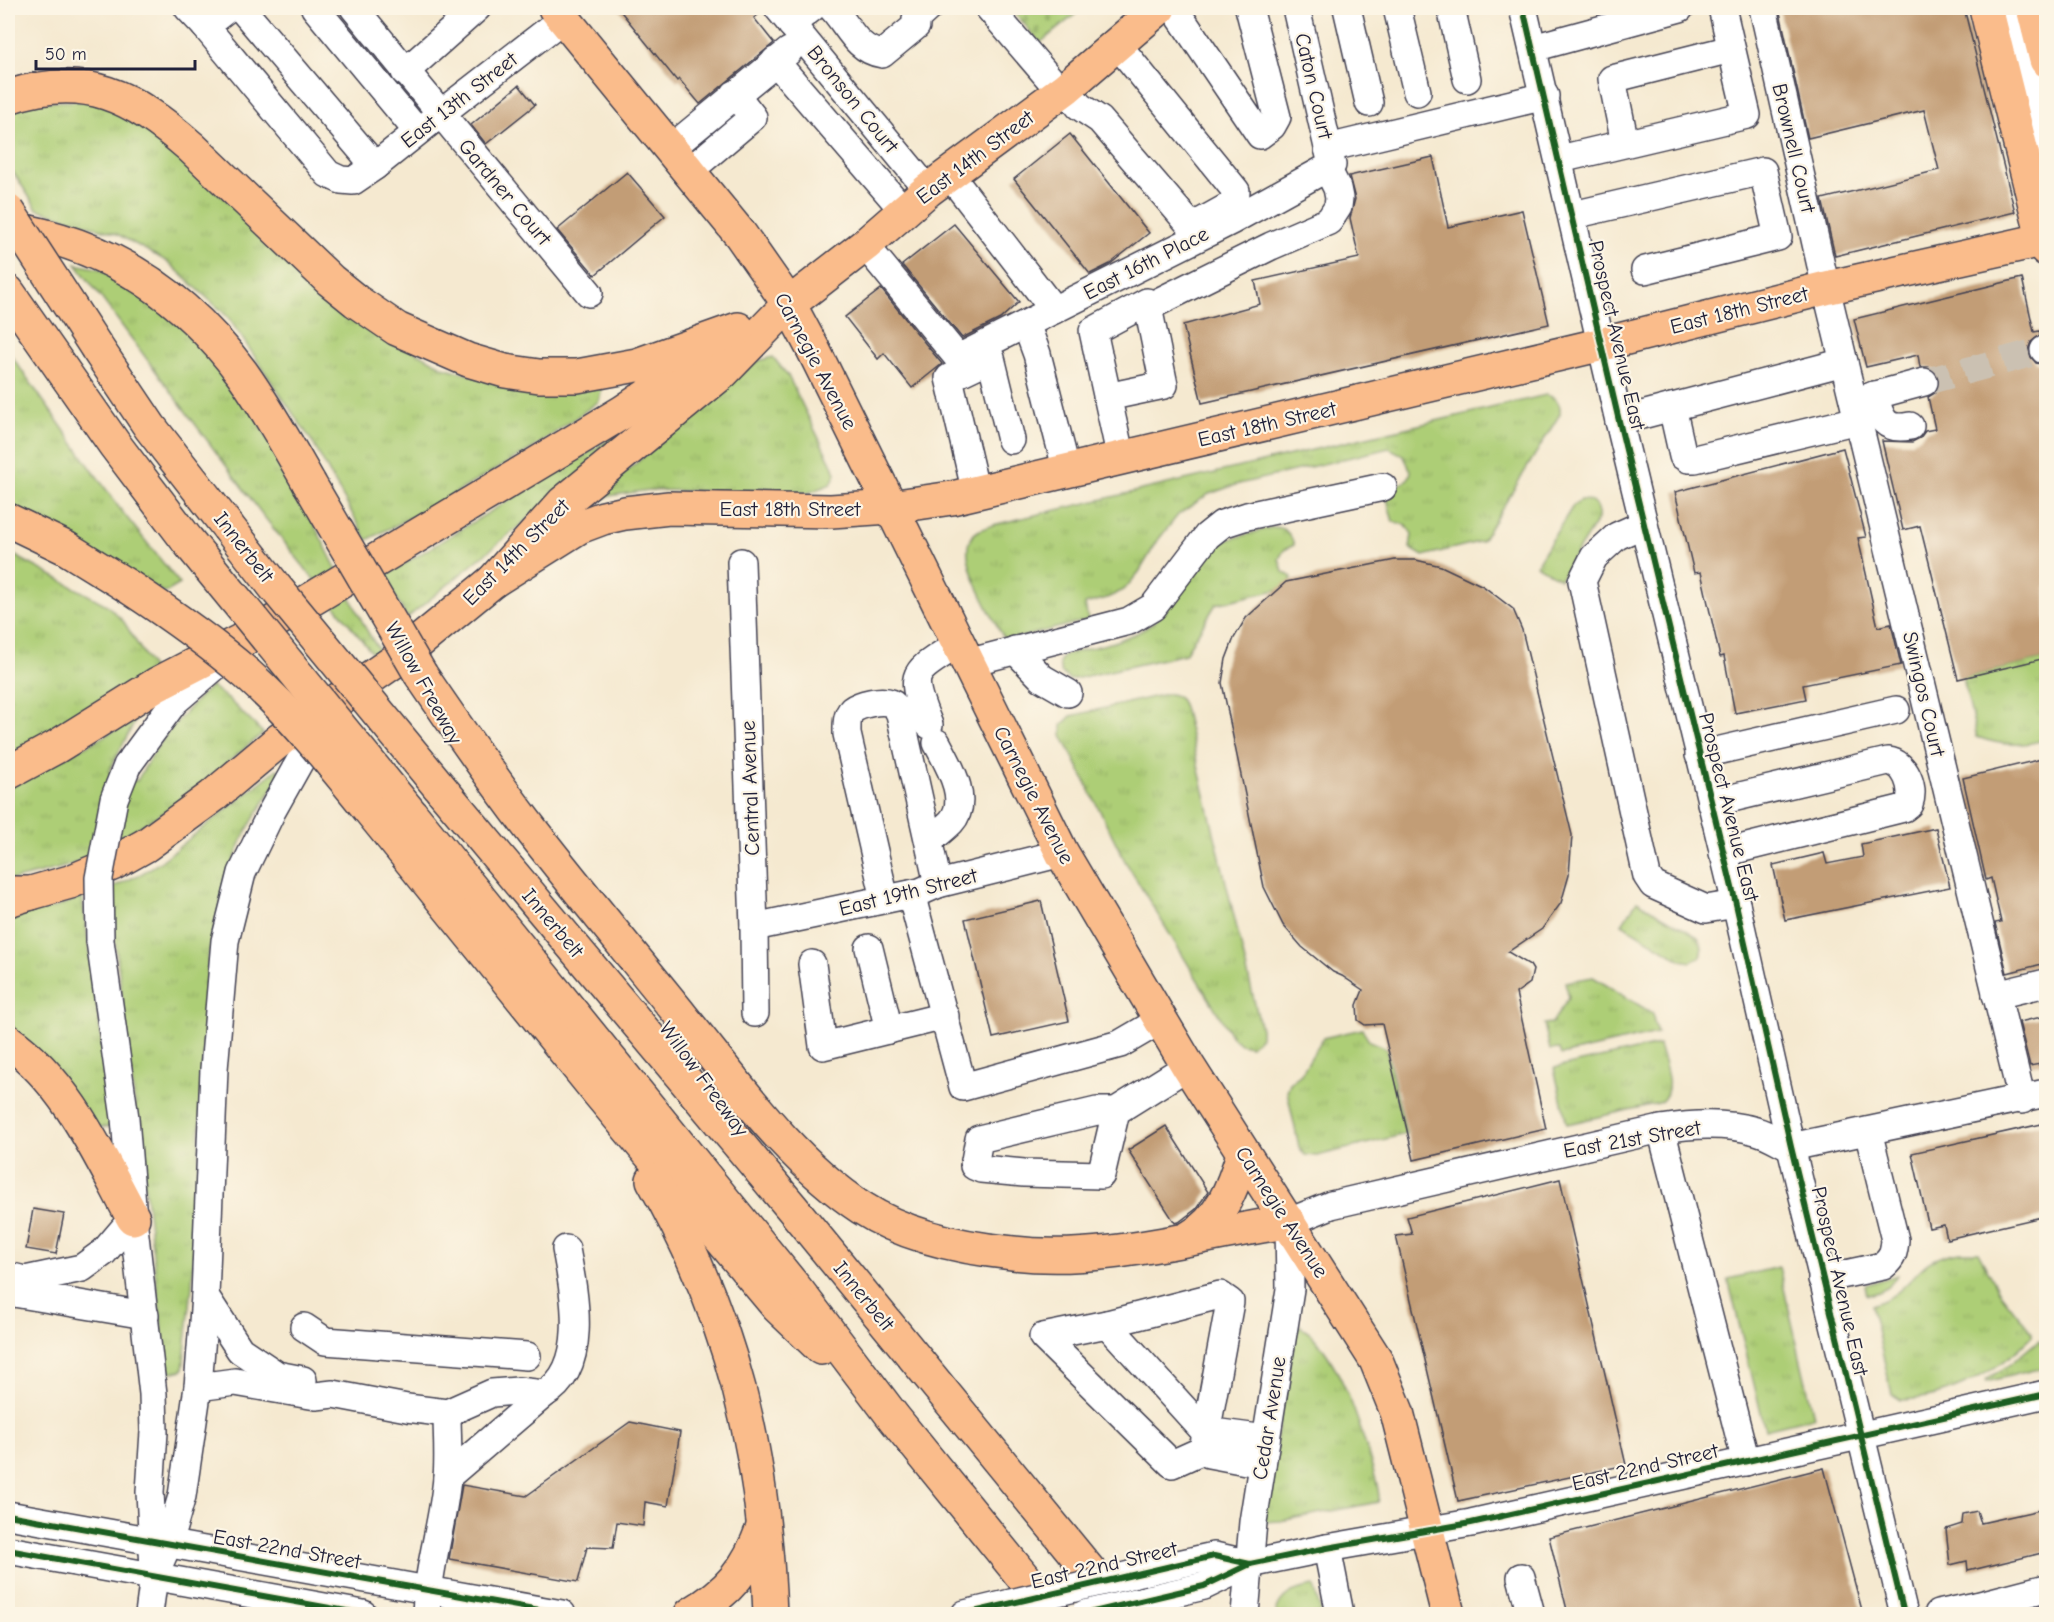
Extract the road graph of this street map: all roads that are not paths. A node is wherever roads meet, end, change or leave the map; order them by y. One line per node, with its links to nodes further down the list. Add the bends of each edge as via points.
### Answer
1 (228, 8): 24 (street)
2 (241, 8): 46 (street)
3 (315, 8): 40 (street)
4 (354, 8): 31 (street, Gardner Court)
5 (477, 8): 31 (street)
6 (832, 8): 7 (street, via 858,42 870,52 882,54 916,26 916,19)
7 (928, 8)
8 (989, 8): 33 (street)
9 (1159, 8): 26 (main road, East 14th Street)
10 (1174, 8): 11 (street, via 1260,135 1277,117)
11 (1249, 8)
12 (1296, 8): 45 (street, Caton Court)
13 (1347, 8): 38 (street)
14 (1397, 8): 34 (street)
15 (1451, 8): 32 (street)
16 (1523, 8): 27 (street, Prospect Avenue East)
17 (1680, 8): 27 (street)
18 (1722, 8): 28 (street)
19 (1763, 8): 54 (street, Brownell Court)
20 (1986, 8): 51 (main road)
21 (2012, 8): 44 (street)
22 (2033, 8): 29 (main road)
23 (560, 13): 39 (street, East 13th Street); 43 (main road, Carnegie Avenue)
24 (197, 18): 46 (street, via 328,174 341,180)
25 (796, 19): 30 (street); 47 (street, Bronson Court)
26 (1117, 44): 33 (main road, East 14th Street); 33 (street, via 1236,191 1235,204 1192,227 1100,120)
27 (1533, 48): 36 (street, Prospect Avenue East)
28 (1731, 49): 41 (street, via 1612,79); 41 (street, via 1747,115)
29 (2046, 60)
30 (775, 61): 35 (street); 47 (street)
31 (405, 72): 39 (street, Gardner Court)
32 (1467, 80)
33 (1063, 90): 47 (main road, East 14th Street)
34 (1418, 92)
35 (735, 94): 43 (street); 43 (street, via 753,117)
36 (1545, 96): 42 (street, Prospect Avenue East); 45 (street, East 16th Place)
37 (8, 98): 61 (main road, via 57,86 96,90 133,104 191,147 356,301 397,329 468,360 504,371 577,376 637,365)
38 (1369, 103)
39 (440, 114): 40 (street, East 13th Street); 56 (street, Gardner Court)
40 (417, 131): 46 (street, East 13th Street)
41 (1625, 143): 42 (street)
42 (1560, 159): 49 (street, Prospect Avenue East)
43 (679, 160): 57 (main road, Carnegie Avenue, via 740,234)
44 (2046, 160)
45 (1329, 161): 58 (street, Caton Court, via 1339,198 1329,221); 59 (street, East 16th Place, via 1231,221)
46 (364, 174)
47 (927, 192): 52 (main road, East 14th Street); 59 (street)
48 (8, 211): 118 (main road, Innerbelt, bridge, via 150,427 275,587)
49 (1573, 215): 53 (street, via 1762,171 1778,237); 62 (street, Prospect Avenue East)
50 (8, 228): 84 (main road, Willow Freeway, bridge, via 54,237 129,268 192,315 243,374 309,483)
51 (2046, 243): 54 (main road, East 18th Street)
52 (865, 245): 57 (main road, East 14th Street); 63 (street, East 16th Place, via 958,358)
53 (1644, 270)
54 (1826, 288): 62 (main road, East 18th Street); 64 (street, Swingos Court)
55 (8, 292): 91 (main road, Innerbelt, bridge, via 115,445)
56 (589, 293)
57 (789, 304): 61 (main road, East 14th Street); 76 (main road, Carnegie Avenue); 80 (main road, East 14th Street, via 723,372 563,503)
58 (1149, 307): 66 (street, Caton Court, via 1147,302 1093,331); 66 (street, via 1164,385)
59 (1054, 310): 60 (street, East 16th Place)
60 (1026, 324): 63 (street, East 16th Place); 73 (street)
61 (738, 329): 81 (main road, East 14th Street, via 623,412)
62 (1603, 344): 69 (street, Prospect Avenue East); 72 (main road, East 18th Street)
63 (989, 351): 71 (street); 75 (street, via 949,378)
64 (1844, 362): 67 (street, Swingos Court); 68 (street)
65 (1924, 382): 67 (street)
66 (1107, 397): 72 (street)
67 (1862, 405): 68 (street, via 1695,459 1683,456); 70 (street, via 1885,423 1899,428); 104 (street, Swingos Court)
68 (1672, 407): 69 (street)
69 (1619, 421): 78 (street, Prospect Avenue East)
70 (1910, 426)
71 (1011, 440)
72 (1121, 459): 73 (main road, East 18th Street)
73 (1067, 472): 75 (main road, East 18th Street)
74 (1383, 487): 82 (street, via 1222,524 1207,536 1154,607 1128,621)
75 (976, 493): 76 (main road, East 18th Street)
76 (890, 507): 80 (main road, East 18th Street, via 831,511 669,508 625,513 579,527); 83 (main road, Carnegie Avenue)
77 (8, 520): 91 (main road, bridge, via 66,548 129,587 217,650 274,700 325,756)
78 (1644, 524): 87 (street, Prospect Avenue East); 99 (street, via 1617,536 1594,556 1582,582 1647,876 1653,885 1707,909)
79 (741, 562): 100 (street, Central Avenue)
80 (493, 581): 84 (main road, East 14th Street)
81 (252, 635): 89 (main road, East 14th Street, via 157,684); 119 (street, bridge, via 174,702 127,766 114,799 99,878 100,941 125,1118)
82 (1016, 650): 83 (street); 85 (street, via 1042,678)
83 (963, 654): 92 (street, via 921,669 916,678 916,689 949,766 959,804 952,821); 93 (main road, Carnegie Avenue)
84 (410, 667): 88 (main road, Willow Freeway); 97 (main road, East 14th Street, via 281,739 188,816 146,845 70,882); 126 (street, via 331,722 300,761 242,873 225,940 214,1069)
85 (1068, 693)
86 (1896, 710): 87 (street)
87 (1699, 755): 90 (street, Prospect Avenue East)
88 (474, 762): 118 (main road, Willow Freeway, via 540,869 705,1072); 121 (main road, via 758,1110 819,1174 864,1209 916,1232 1014,1254 1112,1253)
89 (8, 773)
90 (1711, 803): 94 (street, Prospect Avenue East); 94 (street, via 1888,761 1903,768 1909,784 1912,798 1904,808)
91 (400, 824): 111 (main road); 136 (main road, Innerbelt, via 800,1294)
92 (928, 841): 95 (street); 98 (street, via 900,714 889,702 852,710 848,734)
93 (1062, 853): 95 (street, East 19th Street); 107 (main road, Carnegie Avenue)
94 (1724, 853): 99 (street, Prospect Avenue East)
95 (938, 884): 96 (street, East 19th Street)
96 (911, 894): 98 (street, East 19th Street); 106 (street)
97 (15, 895)
98 (885, 899): 100 (street, East 19th Street)
99 (1736, 904): 116 (street, Prospect Avenue East)
100 (754, 927): 105 (street, Central Avenue)
101 (869, 948): 108 (street)
102 (812, 964): 108 (street, via 823,1046)
103 (2046, 982): 104 (street)
104 (1996, 995): 112 (street, Swingos Court)
105 (755, 1013)
106 (945, 1016): 107 (street, via 963,1087 1120,1044); 108 (street)
107 (1161, 1020): 110 (main road, Carnegie Avenue)
108 (889, 1030)
109 (8, 1041): 119 (main road, via 58,1089)
110 (1188, 1066): 113 (street); 117 (main road, Carnegie Avenue)
111 (598, 1092): 136 (main road, via 777,1306); 143 (main road, via 667,1204 716,1314 751,1431)
112 (2034, 1096): 115 (street)
113 (1116, 1111): 113 (street, via 979,1139 974,1166 1024,1173 1101,1175)
114 (1661, 1129): 116 (street, East 21st Street, via 1706,1124 1729,1126 1758,1131); 120 (street, East 21st Street, via 1331,1205); 140 (street)
115 (1868, 1131): 116 (street); 124 (street, via 1894,1251 1883,1266)
116 (1791, 1147): 124 (street, Prospect Avenue East)
117 (1244, 1154): 120 (main road, Carnegie Avenue); 121 (main road, via 1225,1202 1199,1233)
118 (793, 1209): 153 (main road, Innerbelt)
119 (133, 1218): 123 (street, via 104,1251 82,1268 25,1280); 127 (street)
120 (1289, 1222): 121 (main road); 139 (street, Cedar Avenue, via 1290,1289); 144 (main road, Carnegie Avenue, via 1360,1332 1389,1386)
121 (1186, 1239)
122 (566, 1249): 132 (street, via 576,1333 570,1361)
123 (8, 1276)
124 (1822, 1279): 137 (street, Prospect Avenue East)
125 (8, 1292): 127 (street)
126 (205, 1296): 131 (street); 133 (street, via 240,1350 277,1375 319,1383)
127 (145, 1316): 145 (street, via 154,1432 150,1492)
128 (1107, 1324): 138 (street); 138 (street, via 1220,1294 1230,1302); 138 (street, via 1043,1337 1172,1464)
129 (304, 1327): 130 (street, via 325,1341)
130 (527, 1356)
131 (198, 1387): 133 (street, via 236,1382 316,1396); 145 (street, via 182,1496)
132 (550, 1391): 135 (street, via 492,1393); 141 (street)
133 (333, 1394): 135 (street)
134 (2046, 1394): 137 (street, East 22nd Street)
135 (447, 1413): 141 (street)
136 (894, 1418): 161 (main road, Innerbelt)
137 (1859, 1435): 140 (street, East 22nd Street); 167 (street, Prospect Avenue East)
138 (1205, 1442): 139 (street, via 1213,1432)
139 (1264, 1451): 148 (street, Cedar Avenue)
140 (1746, 1462): 144 (street, East 22nd Street)
141 (447, 1477): 152 (street)
142 (8, 1515): 145 (street, East 22nd Street)
143 (764, 1522): 158 (main road, via 741,1573 720,1596); 159 (main road)
144 (1427, 1531): 146 (street, East 22nd Street); 165 (main road, Carnegie Avenue)
145 (159, 1542): 149 (street); 152 (street, East 22nd Street)
146 (1327, 1548): 148 (street, East 22nd Street); 164 (street)
147 (8, 1550): 149 (street)
148 (1250, 1564): 153 (street, East 22nd Street, via 1204,1586); 160 (street, East 22nd Street, bridge, via 1214,1556); 163 (street, Cedar Avenue)
149 (154, 1576): 155 (street); 156 (street)
150 (1521, 1577): 166 (street)
151 (2046, 1588): 154 (street)
152 (427, 1603): 157 (street, East 22nd Street)
153 (1137, 1607): 162 (street, East 22nd Street, bridge)
154 (1977, 1610): 168 (street)
155 (148, 1614)
156 (363, 1614)
157 (562, 1614)
158 (691, 1614)
159 (770, 1614)
160 (965, 1614)
161 (1053, 1614)
162 (1084, 1614)
163 (1245, 1614)
164 (1340, 1614)
165 (1448, 1614)
166 (1531, 1614)
167 (1904, 1614)
168 (1938, 1614)

